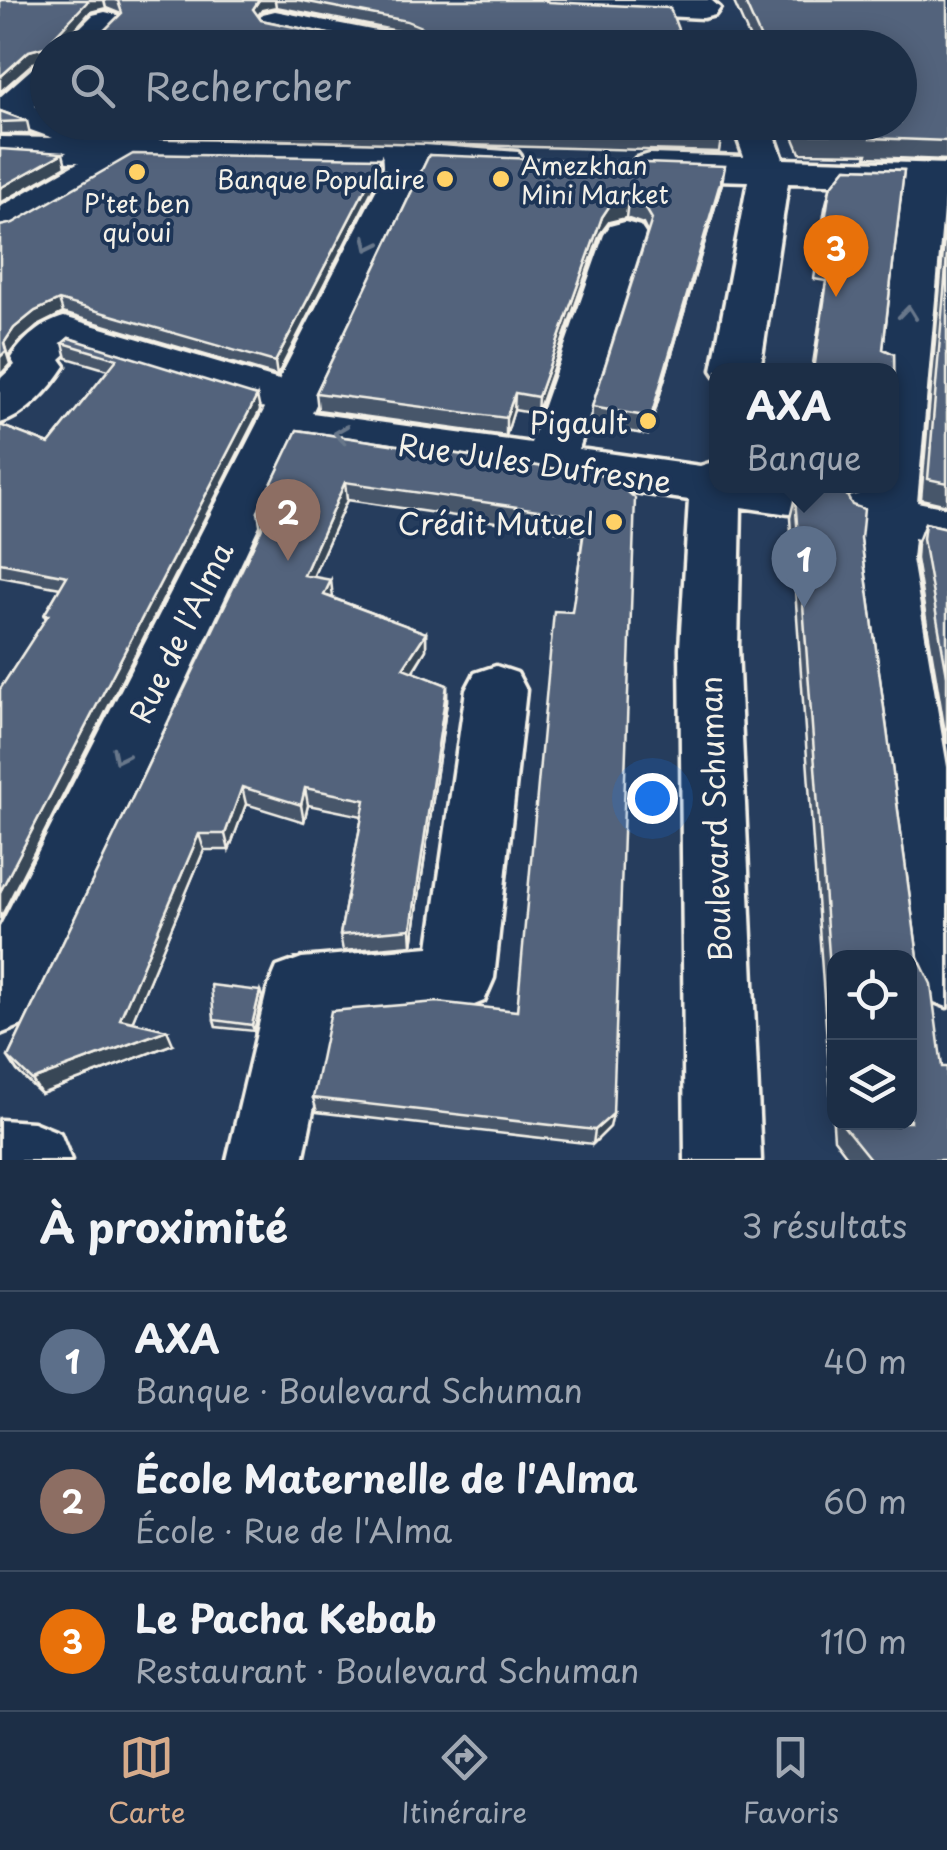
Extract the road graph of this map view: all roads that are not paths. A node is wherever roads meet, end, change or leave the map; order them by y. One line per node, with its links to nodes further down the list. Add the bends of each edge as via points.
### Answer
1 (549, 0): 2 (street)
2 (706, 14)
3 (275, 21): 6 (street)
4 (104, 22): 5 (street)
5 (95, 30)
6 (322, 30)
7 (30, 90): 8 (street, via 8,109)
8 (30, 117)
9 (87, 140): 12 (street)
10 (757, 140): 16 (street)
11 (0, 149): 12 (street)
12 (109, 151): 13 (street); 18 (street)
13 (398, 152): 14 (street); 23 (street, Rue de l'Alma, one-way to 23)
14 (551, 162)
15 (610, 165): 16 (street)
16 (768, 171): 17 (street); 20 (street)
17 (935, 176): 21 (street, one-way to 17)
18 (0, 224)
19 (625, 235): 24 (street)
20 (737, 363)
21 (899, 388)
22 (0, 407): 23 (street, Rue Jules Dufresne, via 41,366 34,358 64,331)
23 (287, 413): 24 (street, Rue Jules Dufresne, one-way to 23); 34 (street, Rue de l'Alma, one-way to 34)
24 (549, 464): 25 (street, Rue Jules Dufresne)
25 (709, 482)
26 (716, 493): 38 (street, Boulevard Schuman, via 709,648)
27 (772, 493): 29 (street, Rue Jules Dufresne)
28 (881, 493): 30 (street, one-way to 28)
29 (789, 496)
30 (878, 512): 31 (street); 33 (street)
31 (947, 527)
32 (496, 690): 37 (street, via 460,978 302,992)
33 (947, 974)
34 (0, 1000)
35 (0, 1158): 36 (street)
36 (34, 1160)
37 (265, 1160)
38 (723, 1160)

